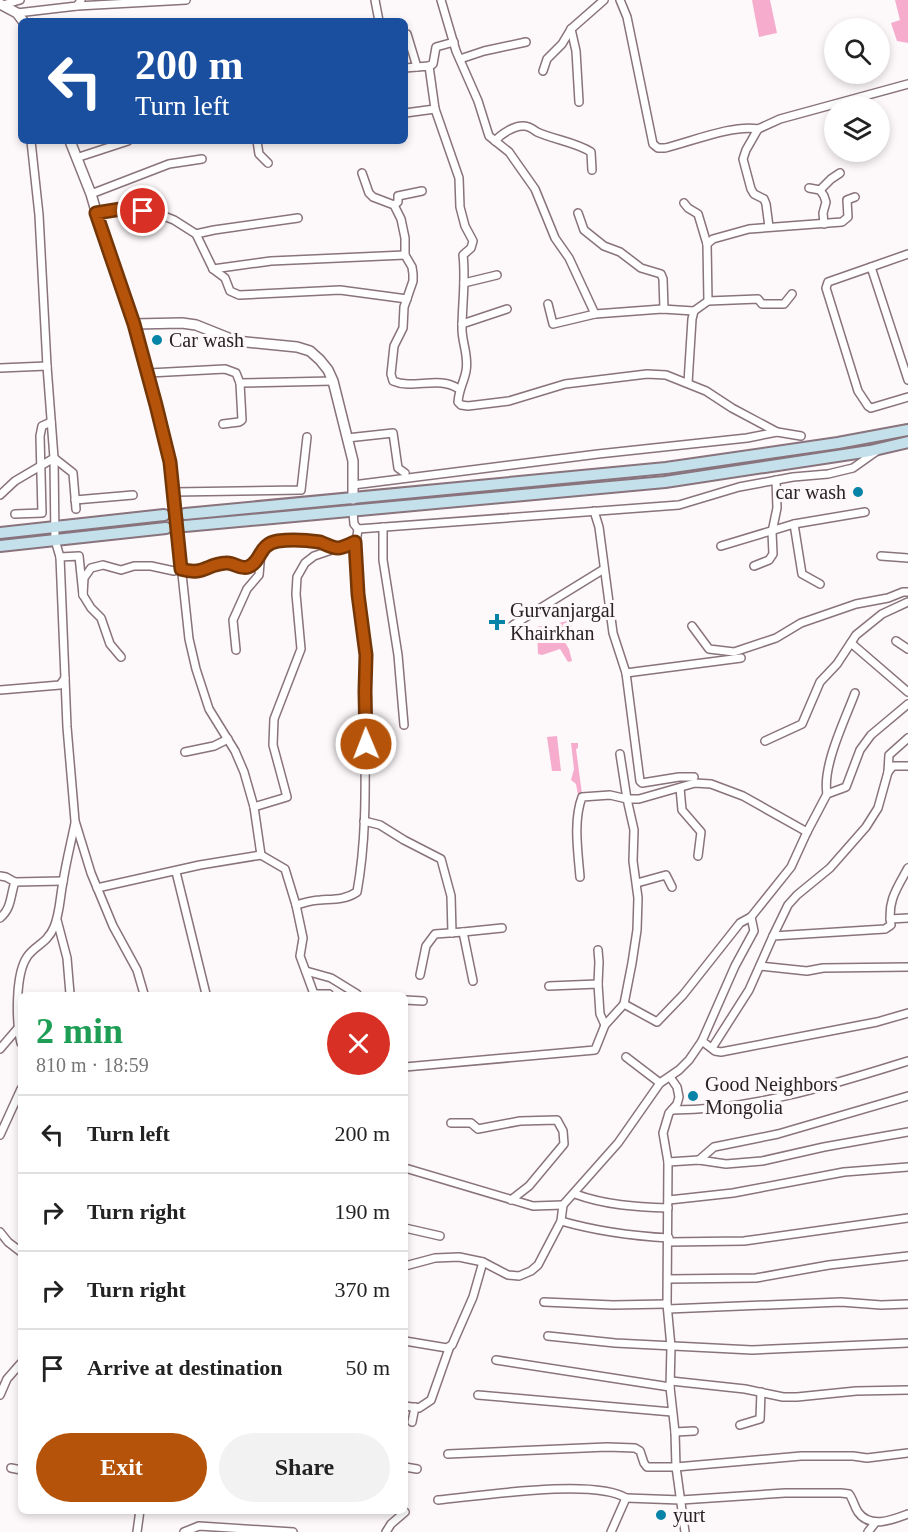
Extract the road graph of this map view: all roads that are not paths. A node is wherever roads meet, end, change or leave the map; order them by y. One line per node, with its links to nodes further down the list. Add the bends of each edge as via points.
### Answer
1 (20, 0): 8 (street)
2 (186, 0): 7 (street)
3 (375, 0): 11 (street)
4 (441, 0): 14 (street)
5 (604, 0): 12 (street)
6 (620, 0): 25 (street, via 627,17 652,144 666,148 736,129)
7 (79, 3): 9 (street)
8 (2, 4): 9 (street)
9 (17, 12): 10 (street)
10 (21, 18)
11 (378, 18)
12 (571, 29): 20 (street, via 547,59); 22 (street)
13 (408, 37): 18 (street)
14 (454, 42): 16 (street); 17 (street, via 436,47 434,64)
15 (526, 42): 16 (street)
16 (460, 59): 26 (street, via 489,136)
17 (429, 66): 18 (street); 23 (street)
18 (417, 67): 19 (street)
19 (408, 68)
20 (543, 71)
21 (908, 84): 25 (street, via 780,119)
22 (579, 102)
23 (435, 109): 24 (street); 56 (street, via 459,178 460,207 473,241 463,255)
24 (408, 113)
25 (758, 129): 48 (street, via 743,159 751,189 766,204)
26 (495, 141): 34 (street, via 517,127 528,126 584,147 591,152); 64 (street, via 509,152 535,189 555,238 569,258)
27 (31, 144): 67 (street)
28 (70, 144): 31 (street)
29 (119, 144): 31 (street)
30 (258, 144): 33 (street, via 260,156)
31 (76, 158): 40 (street)
32 (202, 159): 40 (street, via 169,164)
33 (268, 163)
34 (592, 170)
35 (362, 172): 43 (street, via 369,193)
36 (840, 173): 38 (street)
37 (809, 188): 38 (street)
38 (820, 190): 47 (street, via 826,202)
39 (422, 191): 43 (street, via 398,196)
40 (91, 194): 44 (street)
41 (855, 197): 47 (street, via 847,200 848,217 842,222)
42 (684, 202): 50 (street, via 698,214)
43 (394, 205): 52 (street, via 401,219)
44 (96, 213): 49 (street, via 121,209 156,213); 65 (street)
45 (578, 213): 62 (street, via 584,230 604,246 620,252 641,268 662,274)
46 (298, 218): 49 (street)
47 (824, 224): 48 (street)
48 (768, 227): 50 (street, via 713,239)
49 (196, 234): 54 (street)
50 (707, 244): 59 (street)
51 (908, 254): 53 (street)
52 (405, 255): 54 (street, via 271,261); 58 (street, via 413,274)
53 (871, 267): 70 (street); 75 (street, via 828,282 826,288 858,391 868,406)
54 (213, 269): 58 (street, via 225,278 230,291 239,295 340,290)
55 (497, 275): 56 (street)
56 (464, 283): 66 (street)
57 (792, 294): 59 (street, via 784,304 762,304 758,298)
58 (407, 299): 74 (street, via 403,328 394,346 393,381 444,383)
59 (708, 301): 63 (street)
60 (548, 304): 64 (street, via 553,324)
61 (507, 309): 66 (street)
62 (664, 309): 63 (street); 64 (street)
63 (694, 311): 73 (street)
64 (595, 314)
65 (134, 324): 69 (street); 71 (street, via 182,323 236,341 297,347 320,360)
66 (462, 324): 74 (street, via 467,358)
67 (46, 366): 68 (street); 76 (street)
68 (0, 368)
69 (149, 374): 72 (street, via 225,369 236,373); 90 (street)
70 (908, 380)
71 (333, 381): 72 (street); 82 (street)
72 (240, 383): 77 (street, via 242,420)
73 (688, 383): 74 (street, via 666,375 647,374 595,379 509,401 468,406 458,402); 79 (street)
74 (459, 389)
75 (908, 397)
76 (51, 422): 85 (street); 86 (street, via 42,426)
77 (223, 424)
78 (908, 430): 93 (main road, via 666,468)
79 (777, 432): 80 (street); 89 (street)
80 (801, 436)
81 (307, 437): 90 (street, via 301,490)
82 (347, 438): 87 (street, via 393,433 398,468); 89 (street, via 353,461)
83 (908, 442): 84 (main road)
84 (881, 448): 88 (street, via 853,468); 97 (main road, via 665,482)
85 (54, 458): 86 (street); 94 (street, via 73,473); 105 (street)
86 (40, 465): 91 (street); 99 (street, via 42,513)
87 (405, 473)
88 (776, 480): 96 (street, via 679,505); 108 (street, via 777,508)
89 (353, 486): 93 (street)
90 (174, 492): 120 (street)
91 (0, 495)
92 (133, 495): 94 (street)
93 (353, 499): 100 (main road)
94 (75, 500): 95 (street)
95 (76, 509)
96 (594, 511): 104 (street); 121 (street)
97 (353, 512): 103 (main road); 107 (street)
98 (865, 512): 102 (street)
99 (15, 514)
100 (185, 514)
101 (164, 515): 105 (main road)
102 (794, 525): 108 (street); 122 (street, via 802,574)
103 (185, 526)
104 (383, 527): 107 (street); 140 (street, via 383,560)
105 (55, 528): 109 (main road); 110 (street)
106 (166, 528): 110 (main road)
107 (358, 528): 111 (street)
108 (772, 532): 113 (street); 119 (street, via 772,557)
109 (0, 533)
110 (55, 540): 112 (main road); 117 (street)
111 (355, 542): 114 (street); 154 (street, via 366,655)
112 (0, 546)
113 (720, 546)
114 (338, 548): 115 (street, via 295,539 268,543); 152 (street, via 304,563 297,577 301,649 274,719 273,745 287,797)
115 (261, 550): 120 (street, via 249,567 225,563 194,573); 131 (street, via 259,575 247,589 233,620)
116 (881, 556): 118 (street)
117 (60, 557): 124 (street, via 80,556); 135 (street)
118 (908, 558)
119 (753, 566)
120 (181, 569): 124 (street, via 134,566 121,570 103,565 91,568 84,578); 142 (street, via 196,669 209,709)
121 (603, 569): 126 (street); 134 (street, via 613,633)
122 (820, 584)
123 (908, 592): 127 (street, via 856,604 734,652 709,650)
124 (83, 595): 132 (street, via 101,618 110,644)
125 (908, 602): 129 (street, via 882,614)
126 (513, 625)
127 (692, 626)
128 (896, 641): 130 (street)
129 (851, 643): 137 (street); 143 (street, via 820,682 801,724)
130 (908, 649)
131 (236, 650)
132 (121, 657)
133 (741, 658): 134 (street)
134 (626, 674): 148 (street, via 640,781)
135 (65, 678): 136 (street, via 60,685); 153 (street)
136 (0, 690)
137 (908, 692)
138 (855, 693): 150 (street, via 832,753)
139 (908, 704): 150 (street, via 860,750 846,787)
140 (404, 725)
141 (908, 738): 147 (street, via 889,755)
142 (228, 739): 144 (street); 152 (street, via 242,764)
143 (765, 741)
144 (185, 752)
145 (620, 754): 151 (street)
146 (908, 766): 147 (street, via 892,766)
147 (888, 772): 176 (street, via 878,808 866,827 830,868 788,905)
148 (694, 777)
149 (680, 788): 151 (street); 155 (street, via 695,783 724,788); 157 (street, via 682,810 701,832)
150 (827, 795): 155 (street)
151 (627, 799): 161 (street, via 610,795 582,797 577,842); 164 (street, via 634,830)
152 (254, 807): 156 (street)
153 (75, 821): 162 (street); 166 (street)
154 (364, 821): 167 (street, via 357,892 333,901); 175 (street, via 380,825 441,859 451,896)
155 (807, 832): 168 (street, via 791,867)
156 (261, 855): 159 (street); 167 (street, via 285,869)
157 (698, 856)
158 (907, 871): 172 (street, via 896,886)
159 (176, 872): 166 (street); 188 (street)
160 (0, 876): 163 (street)
161 (580, 877)
162 (63, 881): 163 (street); 170 (street)
163 (15, 882): 169 (street, via 11,904)
164 (637, 883): 165 (street, via 666,875); 193 (street, via 637,930)
165 (672, 887)
166 (97, 888): 187 (street, via 137,969)
167 (296, 905): 180 (street, via 303,938 300,956)
168 (751, 917): 193 (street, via 740,923 657,1023); 197 (street, via 754,931)
169 (0, 918)
170 (57, 918): 185 (street, via 45,942 23,965); 186 (street, via 67,958)
171 (908, 918): 172 (street)
172 (890, 919): 176 (street, via 891,926 882,930)
173 (502, 928): 174 (street)
174 (463, 932): 175 (street); 182 (street)
175 (452, 933): 181 (street, via 435,934 426,946)
176 (772, 936): 178 (street)
177 (598, 950): 183 (street)
178 (760, 966): 179 (street, via 807,971); 198 (street)
179 (908, 967)
180 (306, 971): 189 (street); 190 (street, via 331,978)
181 (420, 975)
182 (472, 981)
183 (598, 984): 184 (street); 195 (street, via 600,1014)
184 (549, 986)
185 (19, 992)
186 (70, 992)
187 (143, 992)
188 (206, 992)
189 (313, 992)
190 (354, 992)
191 (408, 1000): 192 (street)
192 (423, 1001)
193 (624, 1004): 195 (street)
194 (908, 1013): 198 (street, via 721,1052)
195 (605, 1025): 202 (street, via 595,1050)
196 (18, 1028): 199 (street)
197 (702, 1041): 198 (street); 203 (street)
198 (712, 1048)
199 (0, 1049)
200 (626, 1057): 204 (street)
201 (908, 1061): 207 (street, via 754,1104)
202 (408, 1066)
203 (670, 1077): 204 (street); 207 (street, via 679,1091)
204 (660, 1083): 215 (street, via 618,1143)
205 (18, 1096): 210 (street)
206 (908, 1096): 211 (street, via 778,1134 714,1147)
207 (672, 1110): 212 (street, via 663,1133)
208 (451, 1123): 216 (street, via 471,1123 478,1129 557,1119 564,1143 529,1186)
209 (908, 1132): 211 (street, via 762,1161 726,1164)
210 (0, 1135)
211 (699, 1160): 212 (street)
212 (668, 1162): 217 (street)
213 (908, 1167): 217 (street, via 844,1172 733,1193)
214 (408, 1169): 216 (street)
215 (575, 1194): 218 (street); 219 (street, via 604,1203)
216 (511, 1200): 218 (street, via 533,1206)
217 (669, 1200): 219 (street)
218 (563, 1205): 221 (street)
219 (668, 1208): 225 (street)
220 (908, 1218): 225 (street, via 744,1241)
221 (561, 1221): 225 (street); 228 (street, via 531,1271 508,1275)
222 (408, 1229): 224 (street)
223 (0, 1232): 226 (street)
224 (440, 1236)
225 (669, 1240): 230 (street)
226 (18, 1250)
227 (908, 1256): 230 (street, via 756,1278)
228 (483, 1262): 229 (street, via 435,1258); 237 (street, via 474,1297)
229 (408, 1265)
230 (668, 1279): 233 (street)
231 (544, 1302): 233 (street)
232 (908, 1304): 233 (street)
233 (668, 1307): 238 (street)
234 (548, 1336): 238 (street)
235 (408, 1342): 237 (street)
236 (908, 1343): 238 (street, via 752,1350)
237 (450, 1346): 247 (street, via 431,1400)
238 (671, 1347): 241 (street)
239 (496, 1360): 241 (street)
240 (18, 1366): 244 (street)
241 (670, 1384): 243 (street); 248 (street)
242 (908, 1390): 243 (street, via 797,1397)
243 (761, 1392): 250 (street, via 760,1419)
244 (0, 1395)
245 (478, 1395): 248 (street)
246 (408, 1406): 247 (street)
247 (415, 1407): 249 (street)
248 (672, 1412): 252 (street)
249 (412, 1422)
250 (740, 1425)
251 (694, 1431): 252 (street)
252 (675, 1432): 256 (street)
253 (908, 1453): 256 (street, via 867,1458 801,1456)
254 (448, 1454): 256 (street, via 607,1446 640,1450 647,1467)
255 (408, 1467): 258 (street)
256 (676, 1467): 262 (street)
257 (11, 1468): 259 (street)
258 (417, 1468)
259 (18, 1469)
260 (626, 1498): 261 (street, via 617,1492 581,1488); 262 (street); 271 (street)
261 (438, 1500)
262 (681, 1500): 266 (street, via 841,1492 849,1494 863,1517); 272 (street)
263 (139, 1514): 267 (street)
264 (403, 1514): 270 (street)
265 (908, 1514): 266 (street)
266 (875, 1522): 273 (street)
267 (137, 1532)
268 (184, 1532): 269 (street, via 199,1526)
269 (293, 1532)
270 (386, 1532)
271 (611, 1532)
272 (685, 1532)
273 (868, 1532)

